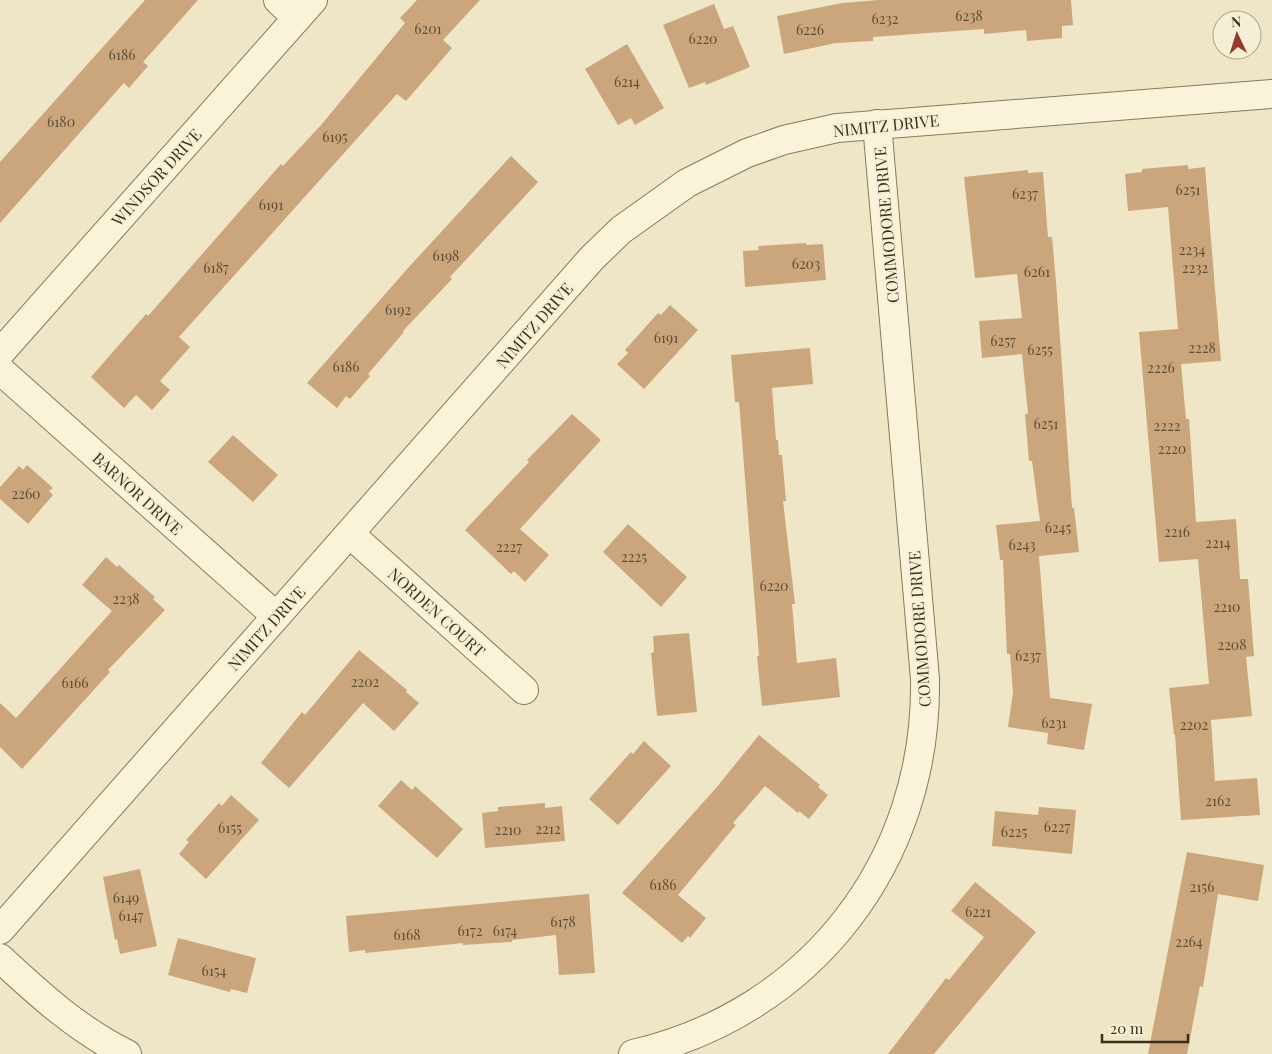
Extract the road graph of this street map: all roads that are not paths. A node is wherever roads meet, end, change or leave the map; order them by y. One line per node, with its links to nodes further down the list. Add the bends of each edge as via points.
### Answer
1 (296, 6): 4 (street, WINDSOR DRIVE)
2 (1272, 94): 3 (street, NIMITZ DRIVE)
3 (877, 124): 6 (street, NIMITZ DRIVE, via 837,128 747,153 686,183 642,214 592,258); 12 (street, COMMODORE DRIVE, via 925,680 923,732 914,784 897,835 880,870 835,936 817,954 777,989 732,1018 684,1040)
4 (0, 353)
5 (0, 370): 7 (street, BARNOR DRIVE)
6 (350, 534): 7 (street, NIMITZ DRIVE); 8 (street, NORDEN COURT)
7 (276, 616): 9 (street, NIMITZ DRIVE)
8 (524, 690)
9 (0, 930)
10 (0, 958): 11 (street, via 62,1014)
11 (127, 1054)
12 (634, 1054)

